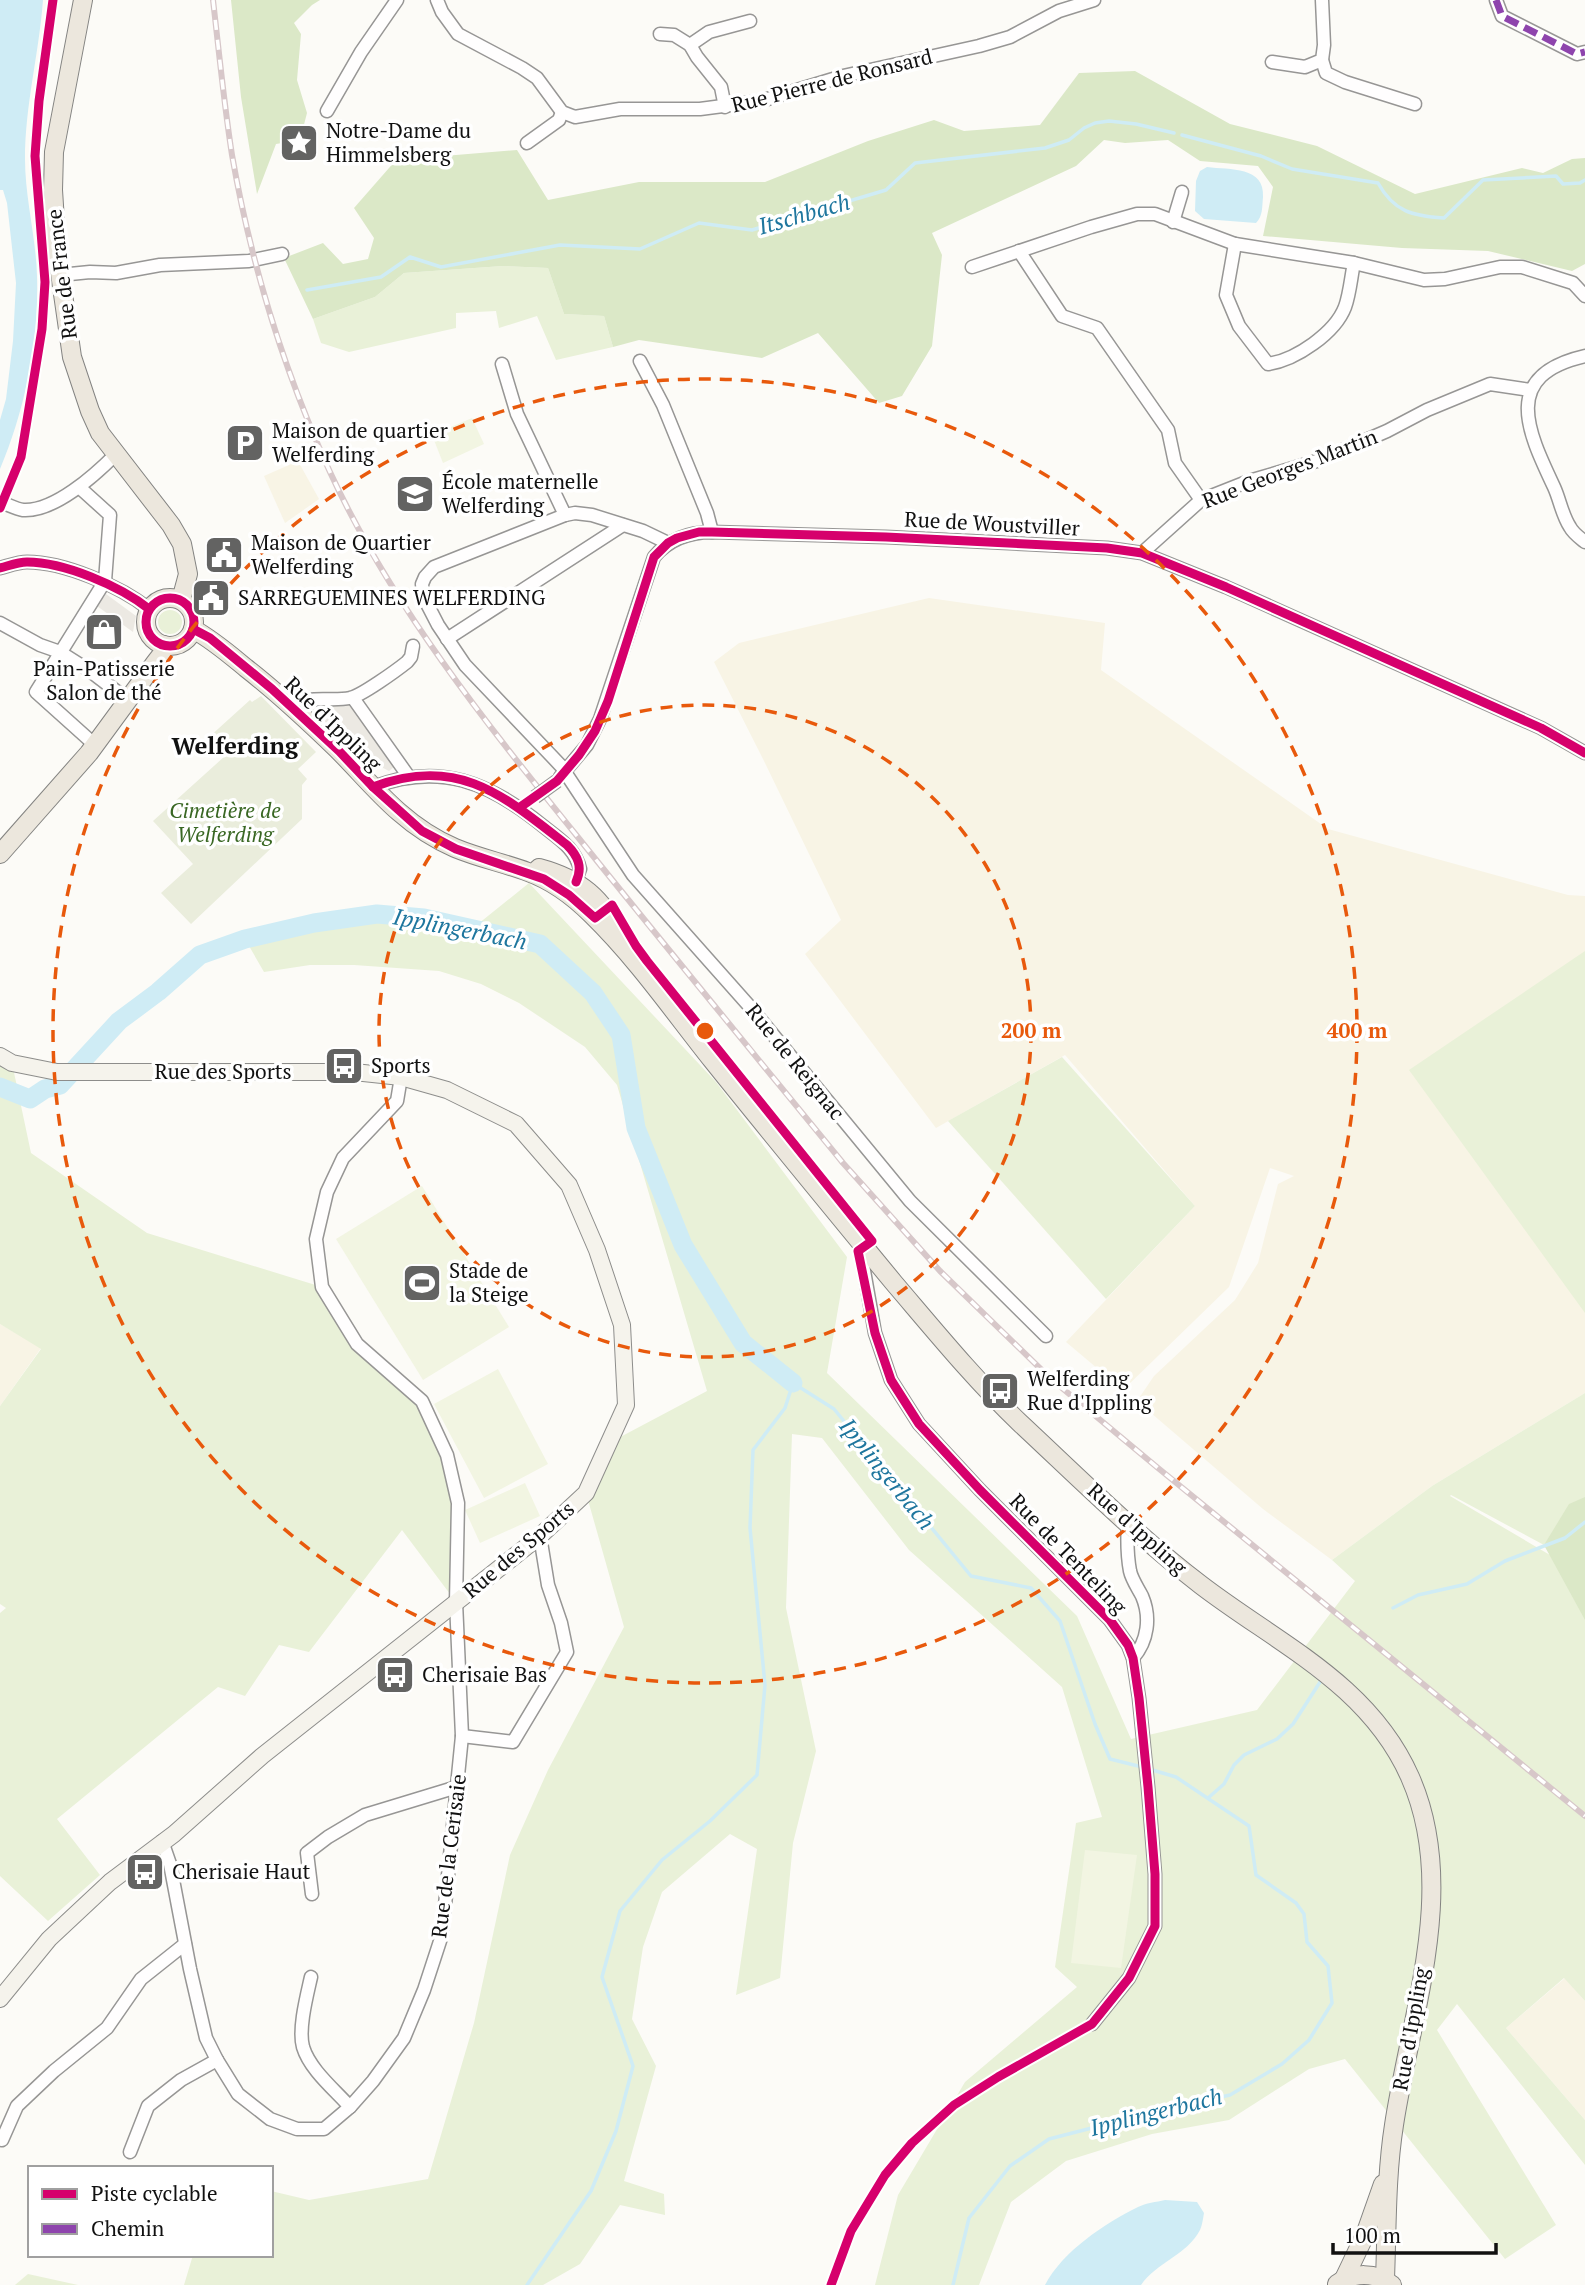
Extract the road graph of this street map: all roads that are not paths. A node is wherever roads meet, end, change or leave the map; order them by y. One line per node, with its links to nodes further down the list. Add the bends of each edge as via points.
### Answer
1 (83, 0): 25 (main road, Rue de France, via 54,152)
2 (397, 0): 15 (street)
3 (437, 0): 16 (street, via 458,34 537,78)
4 (1094, 0): 14 (street, Rue Pierre de Ronsard, via 979,47)
5 (1322, 0): 11 (street)
6 (1496, 0): 10 (street, via 1502,16 1577,54)
7 (750, 21): 9 (street, via 709,32)
8 (660, 34): 9 (street, via 674,35)
9 (690, 45): 14 (street, via 720,87)
10 (1585, 52)
11 (1322, 60): 12 (street, via 1305,67); 13 (street, via 1326,72 1345,82)
12 (1272, 62)
13 (1415, 104)
14 (725, 107): 16 (street, Rue Pierre de Ronsard, via 620,109 575,117)
15 (327, 111)
16 (562, 112): 17 (street, via 559,120)
17 (527, 143)
18 (1182, 192): 19 (street)
19 (1174, 222): 20 (street); 21 (street, via 1154,214 1137,214)
20 (1235, 244): 23 (street); 23 (street, via 1226,295 1240,326 1268,364 1282,362 1326,335 1345,307)
21 (1019, 251): 24 (street); 33 (street, via 1062,316 1097,328 1168,430 1175,463)
22 (282, 254): 25 (street, via 250,261 185,262 116,273)
23 (1354, 263): 26 (street, via 1424,280 1522,267 1573,283)
24 (972, 267)
25 (60, 275): 31 (main road, Rue de France, via 72,357 90,411)
26 (1585, 296)
27 (1585, 356): 30 (street, via 1545,373)
28 (640, 360): 37 (street, via 663,405)
29 (502, 364): 35 (street, via 517,414)
30 (1530, 390): 33 (street, Rue Georges Martin, via 1490,384 1320,460); 38 (street, via 1527,418 1534,444 1570,528)
31 (115, 455): 32 (street); 43 (main road, Rue de France, via 182,544 188,574)
32 (79, 487): 34 (street, via 43,507 24,510); 42 (street, via 110,515)
33 (1201, 500): 40 (street, Rue Georges Martin)
34 (3, 503)
35 (565, 515): 36 (street, via 584,513); 47 (street, Rue de Reignac, via 429,572 422,584 423,596)
36 (623, 525): 39 (street); 47 (street)
37 (712, 532): 39 (street, Rue de Woustviller, via 689,534); 40 (street, Rue de Woustviller)
38 (1585, 542)
39 (668, 543): 56 (street, via 654,557 600,719 587,745)
40 (1142, 553): 55 (street, Rue de Woustviller, via 1541,728)
41 (0, 568): 42 (street, via 25,561)
42 (105, 581): 44 (street); 50 (street)
43 (181, 600): 44 (main road, via 166,598); 46 (main road, via 192,612)
44 (149, 608): 48 (main road, via 148,632)
45 (0, 622): 50 (street)
46 (193, 629): 48 (main road, via 181,644); 53 (main road, Rue d'Ippling, via 210,638)
47 (447, 639): 56 (street, Rue de Reignac)
48 (164, 645): 52 (main road)
49 (413, 646): 51 (street, via 407,662)
50 (60, 652): 52 (street); 54 (street, via 36,692)
51 (353, 698): 53 (street, via 307,700); 57 (street)
52 (128, 700): 54 (main road)
53 (290, 707): 58 (main road, Rue d'Ippling)
54 (95, 745): 60 (main road)
55 (1585, 753)
56 (561, 775): 59 (street, bridge); 65 (street, Rue de Reignac, via 633,874 881,1167 941,1234)
57 (409, 777): 58 (street); 59 (street, via 460,778)
58 (373, 787): 61 (main road, Rue d'Ippling, via 436,839)
59 (519, 808): 61 (street, via 575,853 580,869)
60 (0, 854)
61 (573, 888): 64 (main road, Rue d'Ippling, via 593,895 606,910 628,953)
62 (0, 1056): 63 (street, Rue des Sports, via 57,1072 354,1072)
63 (401, 1077): 67 (street, Rue des Sports, via 447,1090 516,1124 569,1185 622,1325 626,1405 586,1493); 68 (street, Rue de la Cerisaie, via 397,1101 343,1158 327,1192 316,1239 322,1287 357,1344 422,1401 446,1455 458,1503)
64 (871, 1255): 66 (main road, Rue d'Ippling, via 976,1378); 69 (street, Rue de Tenteling, via 863,1265 875,1333 891,1380 919,1424 1110,1620)
65 (1046, 1336)
66 (1128, 1522): 69 (street, via 1130,1570 1147,1617 1145,1637); 82 (main road, Rue d'Ippling, via 1199,1583 1337,1681 1374,1718 1410,1776 1426,1828 1431,1892 1427,1945)
67 (540, 1536): 68 (street, Rue des Sports); 70 (street, via 567,1652 513,1742)
68 (456, 1602): 70 (street, Rue de la Cerisaie); 72 (street, Rue des Sports)
69 (1133, 1658): 77 (street, Rue de Tenteling, via 1148,1787 1155,1926 1129,1978)
70 (462, 1736): 71 (street, Rue de la Cerisaie)
71 (457, 1787): 73 (street, via 365,1815 328,1837 307,1853); 79 (street, Rue de la Cerisaie, via 442,1935 424,1990 404,2039)
72 (162, 1841): 74 (street, Rue de la Cerisaie); 76 (street, Rue des Sports, via 49,1939)
73 (312, 1894)
74 (185, 1944): 78 (street, Rue de la Cerisaie, via 206,2038); 80 (street, via 141,1979 107,2028 17,2106)
75 (311, 1977): 79 (street, via 303,2045 311,2063)
76 (0, 1999)
77 (1092, 2024)
78 (217, 2060): 79 (street, Rue de la Cerisaie, via 238,2094 270,2119 298,2129 324,2129); 81 (street, via 148,2106)
79 (350, 2107)
80 (2, 2140)
81 (130, 2152)
82 (1389, 2167): 83 (main road, Rue d'Ippling, via 1365,2235); 84 (main road, Rue d'Ippling)
83 (1340, 2282): 84 (main road, via 1363,2274)
84 (1389, 2282)

